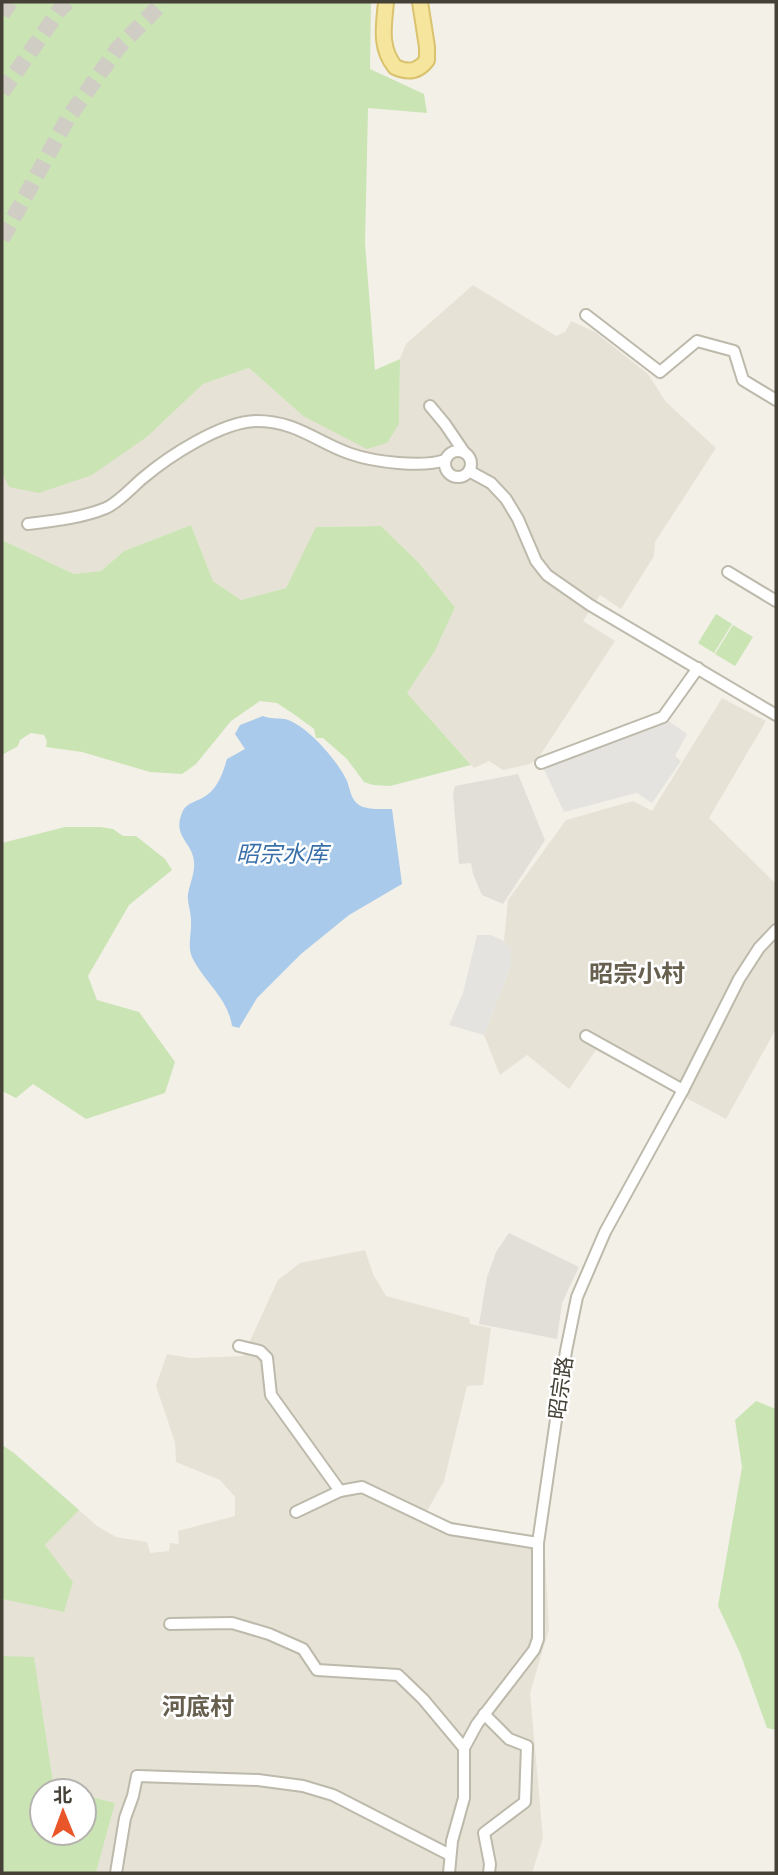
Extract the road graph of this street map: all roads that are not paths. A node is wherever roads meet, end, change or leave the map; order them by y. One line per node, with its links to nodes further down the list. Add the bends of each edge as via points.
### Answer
1 (386, 2): 2 (main road, via 385,52 395,67 410,71 427,60)
2 (420, 2)
3 (586, 315): 4 (street, via 660,372 697,341 734,351 743,380)
4 (776, 400)
5 (430, 406): 6 (street)
6 (450, 433): 7 (street); 8 (street)
7 (464, 452): 8 (street, via 455,451); 10 (street, via 471,463)
8 (447, 458): 9 (street); 11 (street)
9 (429, 464): 11 (street); 12 (street, via 352,454 295,426 254,421 208,434 152,470 108,508)
10 (469, 471): 11 (street, via 458,477); 15 (street, via 506,499 547,575)
11 (447, 472)
12 (27, 524)
13 (728, 572): 14 (street)
14 (776, 601)
15 (698, 668): 16 (street); 17 (street, via 663,717)
16 (776, 715)
17 (541, 763)
18 (776, 930): 20 (street, 昭宗路, via 739,979)
19 (586, 1036): 20 (street)
20 (683, 1090): 24 (street, 昭宗路, via 605,1231 577,1297)
21 (239, 1346): 22 (street, via 260,1351 267,1358 271,1395)
22 (340, 1491): 23 (street); 24 (street, via 362,1487 450,1529)
23 (296, 1512)
24 (538, 1543): 26 (street, 昭宗路, via 538,1639)
25 (170, 1624): 27 (street, via 232,1623 303,1649 317,1670 398,1675)
26 (484, 1714): 27 (street, 昭宗路); 31 (street, via 509,1739 527,1746 524,1802 484,1833)
27 (464, 1748): 28 (street, 昭宗路, via 464,1798)
28 (450, 1855): 29 (street, via 333,1795 303,1786 137,1776); 30 (street, 昭宗路)
29 (116, 1873)
30 (449, 1873)
31 (489, 1873)

